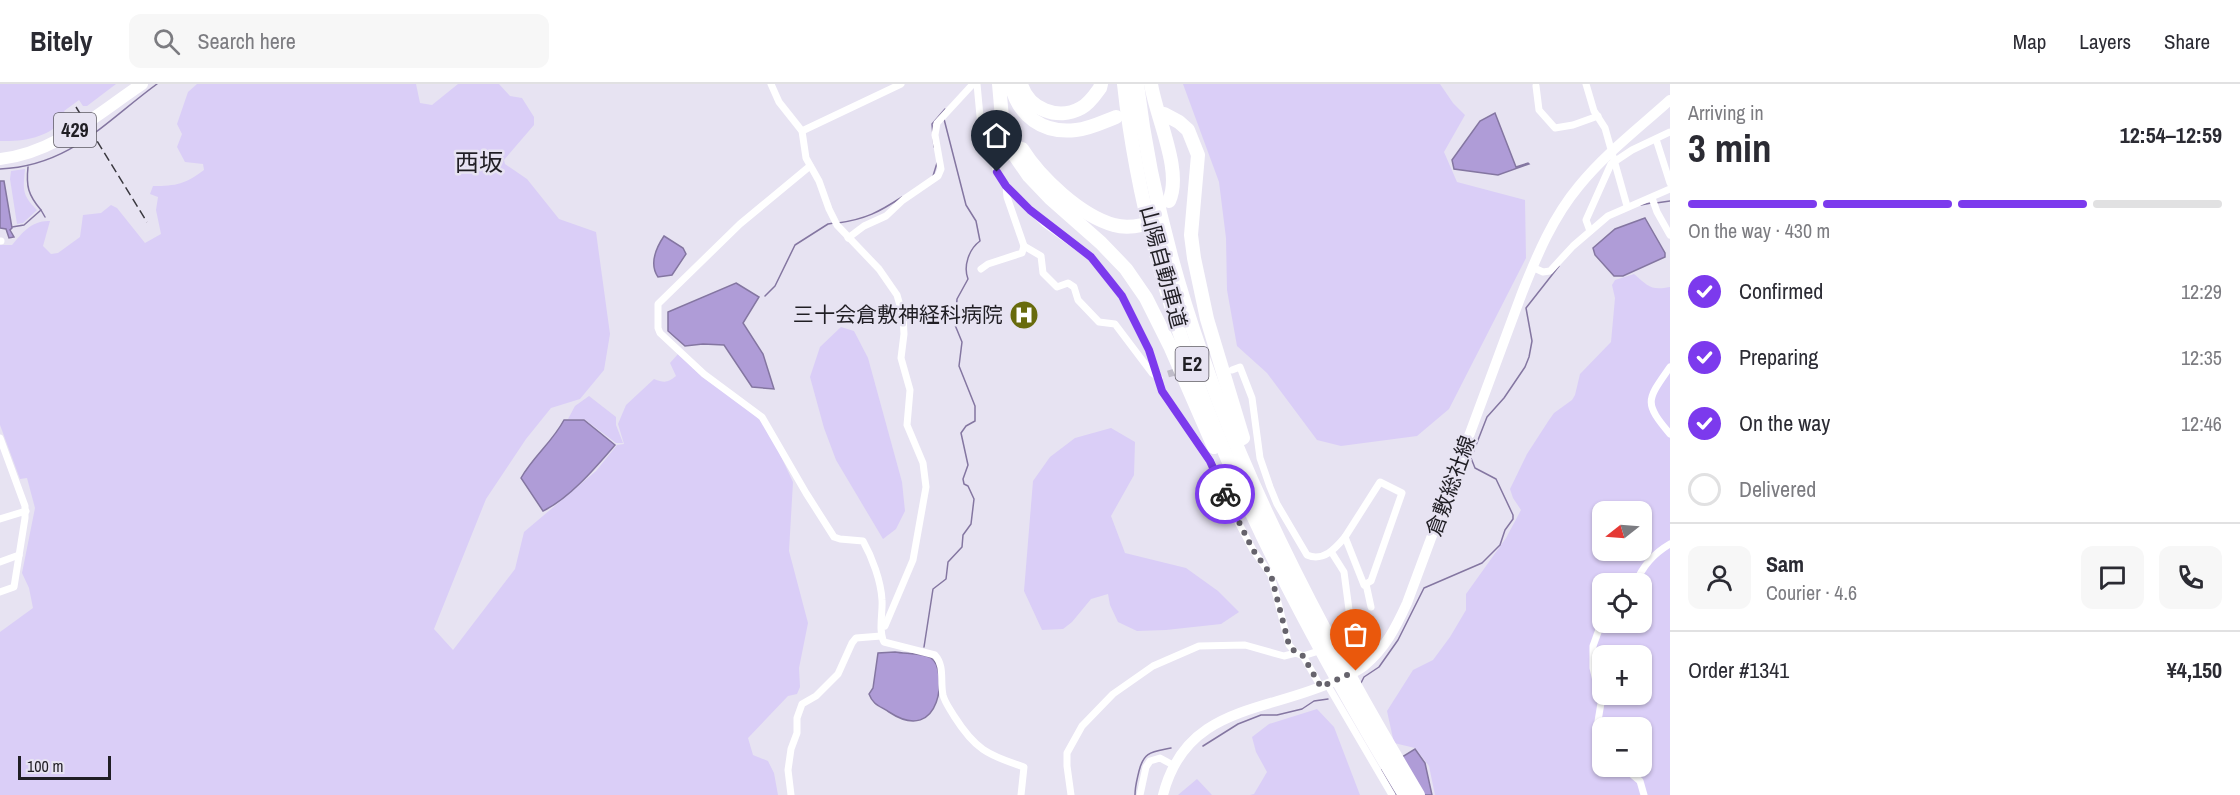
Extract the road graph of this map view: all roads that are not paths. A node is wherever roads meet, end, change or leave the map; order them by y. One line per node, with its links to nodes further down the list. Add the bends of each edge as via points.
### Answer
1 (129, 84): 23 (highway, 429, via 53,137)
2 (142, 84): 25 (highway, 429, via 53,144)
3 (771, 84): 20 (street, via 779,102)
4 (901, 84): 20 (street)
5 (974, 84): 28 (street, via 990,156); 36 (street, via 940,118 935,129 938,176 886,216)
6 (999, 84): 16 (highway)
7 (1011, 84): 19 (highway, via 1022,111 1048,128 1077,130)
8 (1021, 84): 9 (highway, via 1031,102 1049,113 1067,114 1084,107)
9 (1101, 84)
10 (1124, 84): 54 (highway, 山陽自動車道 / E2, via 1139,177 1177,322 1241,490)
11 (1137, 84): 54 (highway, 山陽自動車道 / E2, via 1174,267 1235,442)
12 (1151, 84): 31 (highway, via 1171,161 1173,192)
13 (1586, 84): 18 (street)
14 (1536, 86): 18 (street, via 1539,110 1555,128)
15 (1670, 100): 24 (main road, 倉敷総社線)
16 (1002, 113): 33 (highway, via 1027,157 1061,193 1104,222 1126,228); 54 (highway, via 1011,150 1029,176 1120,263 1146,298 1242,506)
17 (1164, 114): 54 (highway, via 1188,130 1198,155 1191,235 1196,275 1239,430)
18 (1598, 116): 24 (street)
19 (1116, 117)
20 (802, 131): 26 (street)
21 (1670, 132): 22 (street)
22 (1656, 139): 24 (street); 27 (street)
23 (0, 153)
24 (1613, 157): 32 (street); 34 (street, via 1586,220); 38 (main road, 倉敷総社線, via 1579,186 1566,203)
25 (0, 159)
26 (810, 166): 36 (street, via 836,223); 60 (street, via 740,224 658,304 658,328 704,374 762,417 830,533 840,539 863,541 880,587)
27 (1670, 183)
28 (1006, 186): 37 (street); 43 (street, via 1046,224 1091,257 1122,296)
29 (1670, 189): 30 (street)
30 (1652, 198): 32 (street); 35 (street)
31 (1169, 201)
32 (1627, 206): 34 (street)
33 (1142, 225)
34 (1590, 231): 38 (street, via 1550,271)
35 (1670, 235)
36 (848, 238): 60 (street, via 879,269 897,295 903,316 901,358 910,390 907,425 925,471 926,487 913,560)
37 (1024, 246): 39 (street, via 1022,252); 43 (street, via 1041,256 1043,273 1057,287 1068,283 1099,322 1115,324)
38 (1532, 267): 62 (main road, 倉敷総社線, via 1407,603)
39 (981, 269)
40 (1670, 368): 44 (street, via 1652,393 1650,406)
41 (1232, 370): 50 (street, via 1240,367 1252,398 1260,458 1277,504 1307,555)
42 (1168, 374): 43 (street)
43 (1159, 378): 63 (street, via 1162,391 1210,461 1253,550 1271,575 1289,645)
44 (1670, 434)
45 (0, 438): 46 (street)
46 (26, 510): 47 (street); 51 (street)
47 (0, 519)
48 (1345, 537): 50 (street); 55 (street); 55 (street, via 1380,482 1402,493 1371,581)
49 (1670, 544): 53 (street, via 1651,558)
50 (1332, 553): 61 (street, via 1344,573)
51 (19, 555): 52 (street); 56 (street, via 14,587)
52 (0, 562)
53 (1640, 573)
54 (1291, 579): 58 (highway, 山陽自動車道 / E2)
55 (1366, 584): 57 (street)
56 (0, 592)
57 (1371, 607)
58 (1314, 625): 74 (highway, 山陽自動車道 / E2, via 1329,666); 75 (highway, 山陽自動車道 / E2)
59 (1598, 633): 65 (street, via 1593,668 1602,703)
60 (881, 636): 68 (street, via 856,638 838,674 802,704 788,770); 69 (street, via 884,642 928,652 939,660 945,703 973,743 1002,760 1024,767)
61 (1353, 640): 62 (street); 63 (street)
62 (1381, 650): 64 (main road, 倉敷総社線, via 1363,667)
63 (1299, 654): 64 (street); 70 (street, via 1284,656 1245,645 1199,646 1153,666 1121,687 1083,726 1067,753)
64 (1324, 685): 66 (main road, 倉敷総社線, via 1206,729 1187,744); 73 (street)
65 (1599, 717)
66 (1173, 765): 71 (street, via 1160,758 1150,761); 72 (main road, 倉敷総社線)
67 (1635, 777): 76 (street)
68 (791, 795)
69 (1022, 795)
70 (1071, 795)
71 (1140, 795)
72 (1163, 795)
73 (1392, 795)
74 (1405, 795)
75 (1418, 795)
76 (1644, 795)

